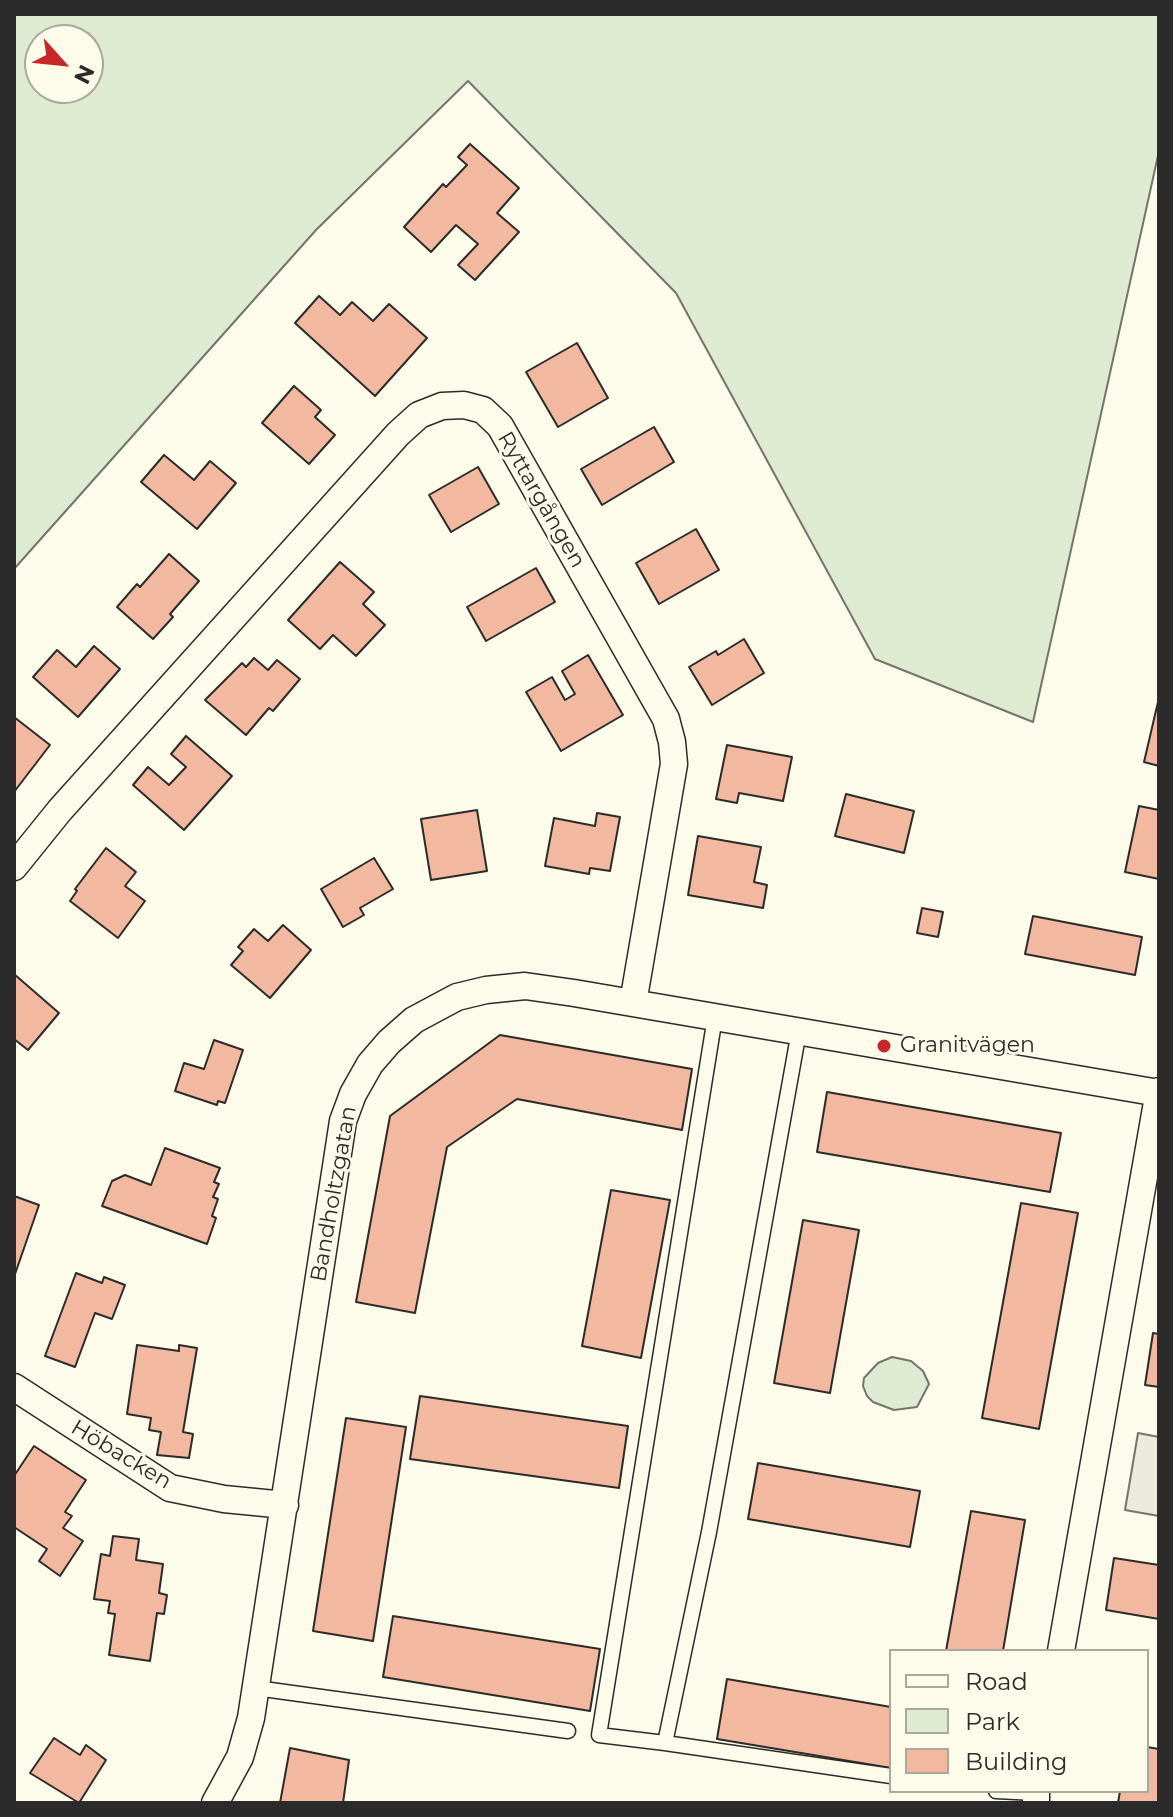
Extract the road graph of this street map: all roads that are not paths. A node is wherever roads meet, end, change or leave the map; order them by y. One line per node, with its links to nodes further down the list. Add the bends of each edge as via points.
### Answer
1 (14, 867): 2 (street, Ryttargången, via 398,434 419,415 464,405 483,410 500,426 666,719 674,764)
2 (633, 1003): 3 (street, Bandholtzgatan); 7 (street, Bandholtzgatan, via 525,986 486,990 457,997 414,1020 370,1064 343,1121)
3 (715, 1017): 4 (street, Bandholtzgatan); 11 (lane, via 599,1735)
4 (799, 1031): 5 (street, Bandholtzgatan); 11 (lane, via 709,1532)
5 (1159, 1092): 8 (street)
6 (14, 1387): 7 (street, Höbacken, via 170,1488)
7 (285, 1505): 9 (street, Bandholtzgatan)
8 (1061, 1649)
9 (256, 1688): 10 (lane); 15 (street, Bandholtzgatan, via 240,1757)
10 (568, 1731)
11 (665, 1743): 12 (lane)
12 (889, 1776)
13 (1012, 1793): 14 (lane)
14 (1036, 1796)
15 (215, 1803)

